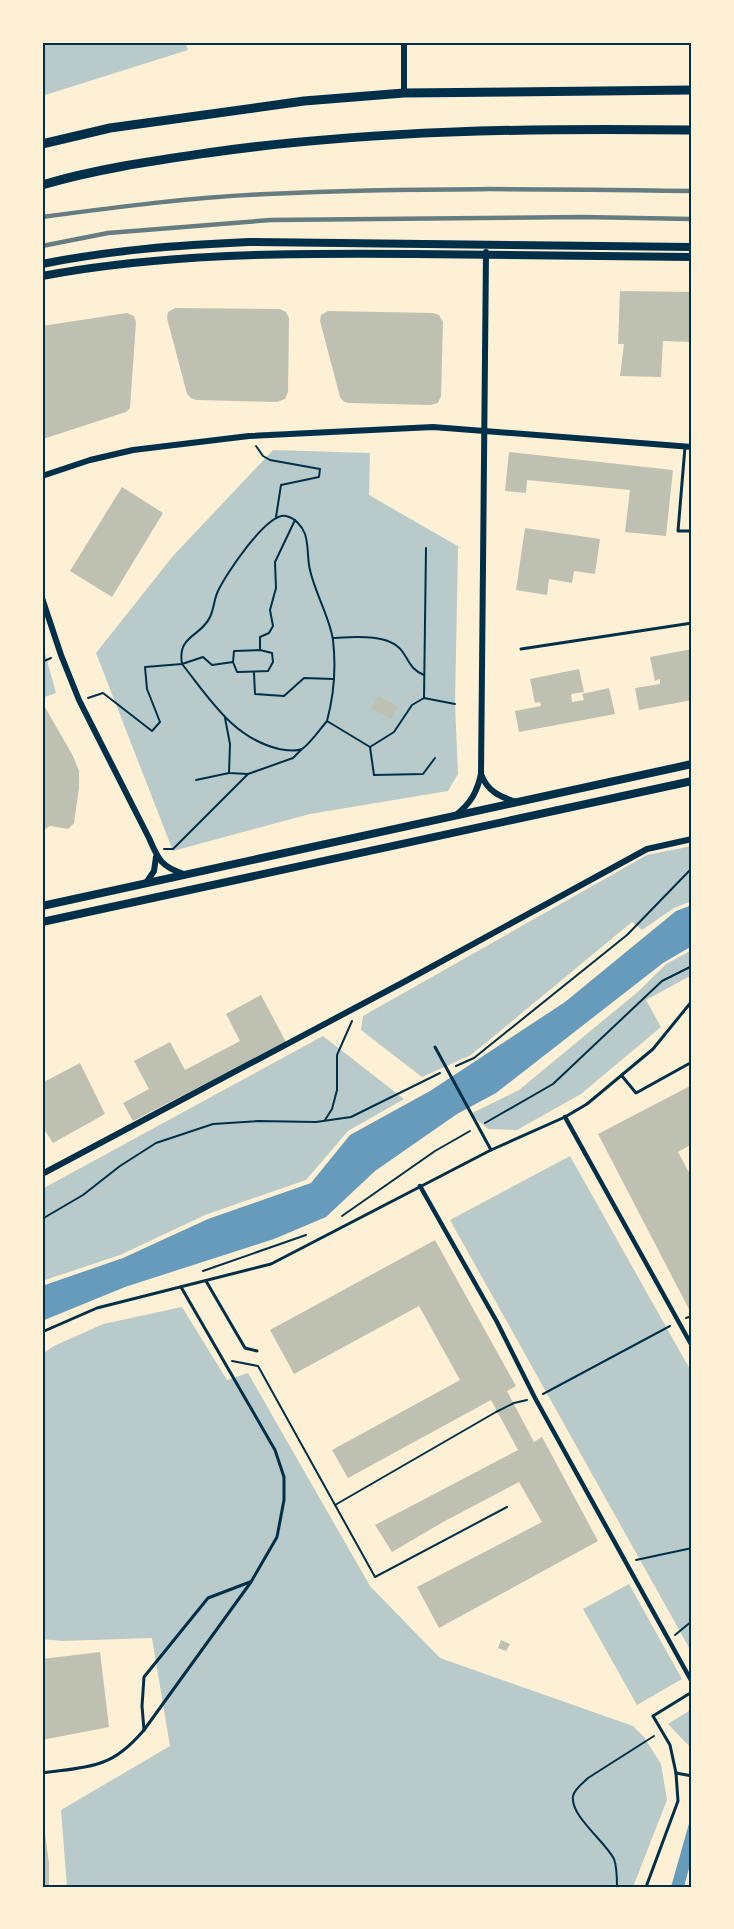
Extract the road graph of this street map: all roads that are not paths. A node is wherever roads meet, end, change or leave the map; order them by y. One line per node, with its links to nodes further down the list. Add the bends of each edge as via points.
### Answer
1 (404, 42): 3 (street)
2 (692, 90): 3 (main road)
3 (404, 93): 5 (main road, via 213,112 110,128)
4 (692, 130): 6 (main road, via 512,129 345,138 160,160)
5 (42, 144)
6 (42, 185)
7 (486, 244): 8 (main road); 9 (street); 11 (main road, via 179,245)
8 (692, 247)
9 (486, 255): 10 (main road); 12 (main road, via 249,255 166,259); 13 (street)
10 (692, 257)
11 (42, 264)
12 (42, 276)
13 (484, 431): 14 (street); 15 (street, via 433,427 249,436 133,450 90,459); 21 (street)
14 (689, 447): 16 (lane, via 678,531)
15 (42, 476)
16 (692, 531)
17 (42, 598): 26 (street, via 79,700)
18 (692, 623): 19 (lane)
19 (521, 650)
20 (692, 764): 23 (main road)
21 (481, 774): 23 (street, via 492,791); 24 (street, via 473,798)
22 (692, 781): 30 (main road)
23 (516, 802): 24 (main road)
24 (456, 815): 27 (main road)
25 (692, 839): 37 (street, via 647,849)
26 (156, 856): 27 (street, via 168,868); 28 (street, via 154,871)
27 (186, 874): 28 (main road)
28 (146, 883): 29 (main road)
29 (42, 906)
30 (42, 922)
31 (692, 1001): 34 (lane, via 653,1049)
32 (435, 1047): 36 (lane)
33 (692, 1062): 34 (lane, via 636,1093)
34 (622, 1076): 35 (lane)
35 (565, 1117): 36 (lane); 42 (street)
36 (491, 1150): 38 (lane)
37 (42, 1174)
38 (420, 1186): 39 (lane, via 271,1264); 45 (street)
39 (206, 1281): 40 (lane); 43 (lane, via 245,1348)
40 (181, 1287): 41 (lane, via 97,1308); 44 (lane, via 275,1450 284,1477 277,1537)
41 (42, 1332)
42 (692, 1346)
43 (257, 1351)
44 (251, 1582): 47 (lane); 47 (lane, via 208,1598 144,1677)
45 (692, 1682)
46 (692, 1692): 49 (lane, via 652,1716 670,1745)
47 (144, 1730): 48 (lane, via 131,1745 102,1763)
48 (42, 1773)
49 (676, 1773): 50 (lane); 51 (lane, via 678,1801)
50 (692, 1776)
51 (646, 1887)

